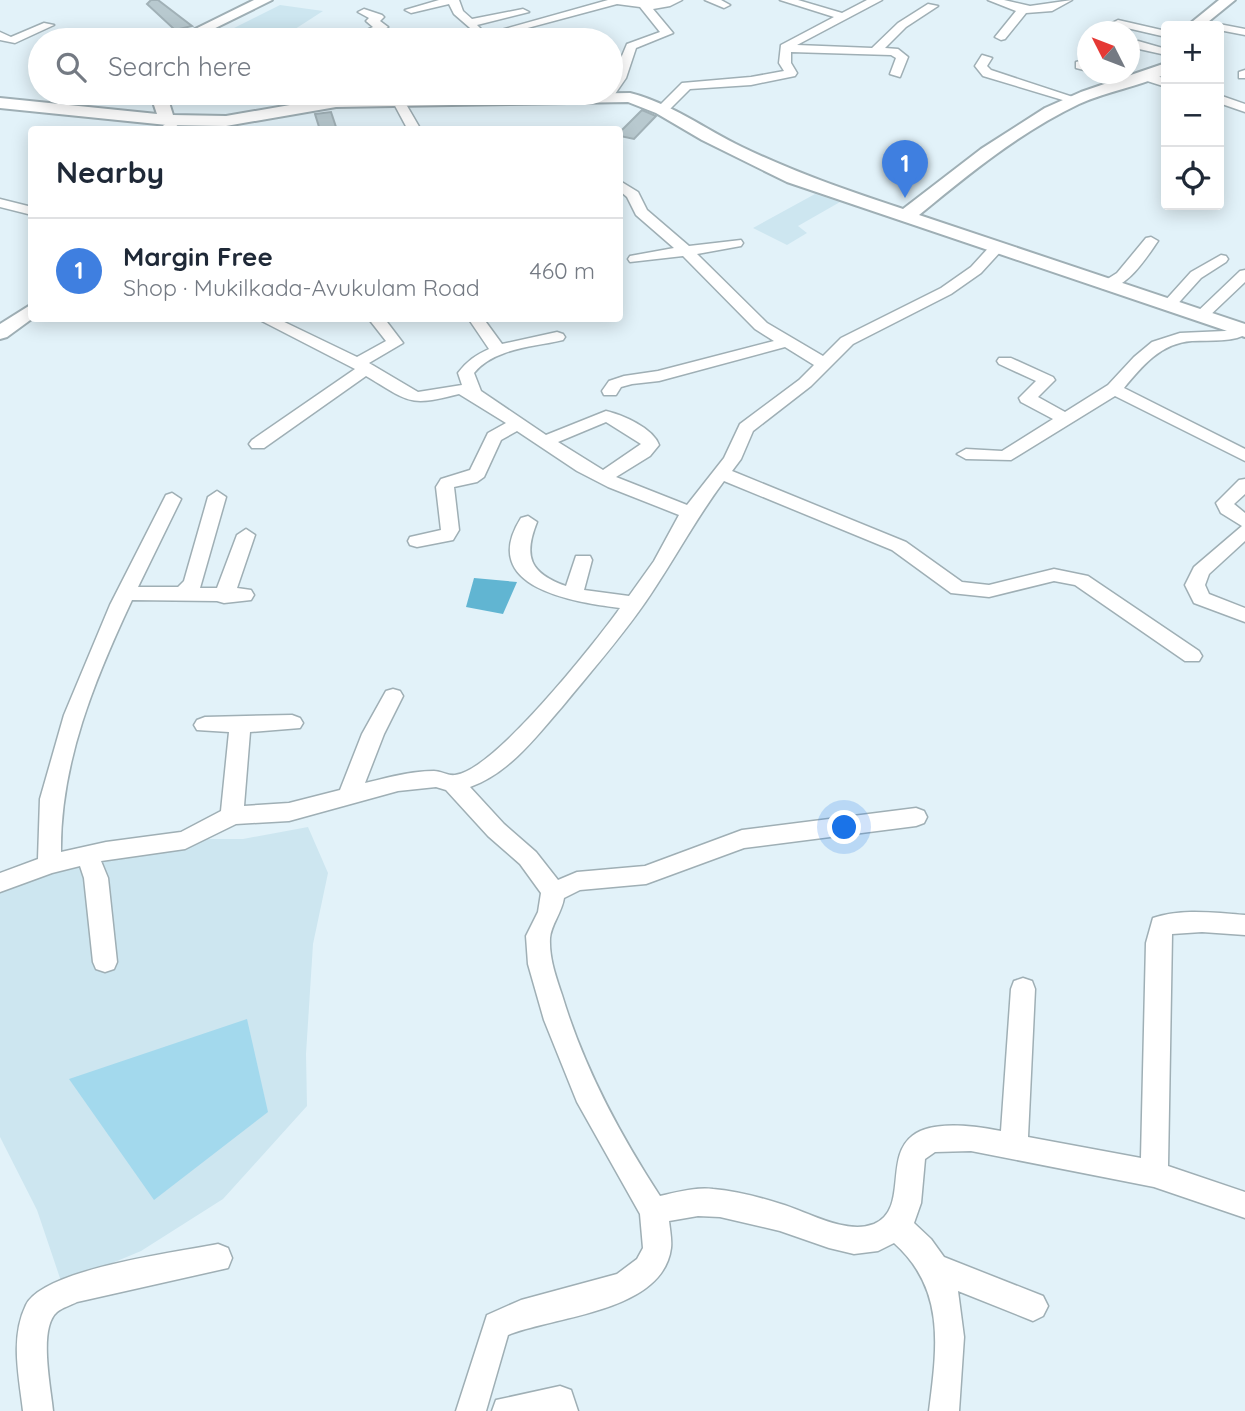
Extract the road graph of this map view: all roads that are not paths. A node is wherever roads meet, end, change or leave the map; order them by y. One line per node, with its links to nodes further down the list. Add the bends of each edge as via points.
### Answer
1 (265, 0): 28 (main road)
2 (453, 0): 18 (street); 23 (street)
3 (580, 0): 23 (street)
4 (629, 0): 14 (street); 31 (street)
5 (676, 0): 14 (street)
6 (711, 0): 13 (street)
7 (786, 0): 16 (street)
8 (819, 0): 16 (street)
9 (876, 0): 21 (street)
10 (994, 0): 17 (street)
11 (1066, 0): 17 (street, via 1046,10)
12 (1228, 0): 22 (main road)
13 (724, 5)
14 (645, 6): 43 (street, via 667,33 631,46)
15 (932, 6): 40 (street, via 902,25)
16 (808, 8): 21 (street)
17 (1023, 9): 37 (street)
18 (411, 10)
19 (364, 12): 29 (street, via 378,17 372,21)
20 (1130, 16): 24 (street)
21 (845, 17): 39 (street)
22 (1200, 21)
23 (469, 23): 30 (street)
24 (1161, 23)
25 (48, 25): 27 (street)
26 (1224, 27): 33 (street)
27 (41, 28)
28 (206, 28)
29 (380, 28)
30 (474, 28)
31 (523, 28)
32 (1140, 28): 35 (street)
33 (1245, 32)
34 (28, 33): 36 (street, via 11,40)
35 (1161, 33)
36 (0, 35)
37 (1001, 37)
38 (1140, 46): 41 (street)
39 (785, 48): 40 (street, via 852,54); 55 (street, via 785,63 791,73 686,86)
40 (876, 50): 45 (street, via 902,57)
41 (1161, 51)
42 (986, 58): 50 (street, via 981,66 987,73)
43 (623, 62)
44 (1161, 70): 46 (main road)
45 (895, 74)
46 (1140, 79): 47 (street)
47 (1161, 82)
48 (1125, 84): 50 (main road)
49 (623, 96): 55 (main road)
50 (1076, 100): 62 (main road, via 995,144)
51 (0, 103): 56 (main road)
52 (162, 105): 56 (main road)
53 (308, 105): 57 (main road)
54 (400, 105): 58 (street)
55 (662, 110): 62 (main road, via 793,178)
56 (169, 123): 57 (main road)
57 (224, 125)
58 (413, 126)
59 (623, 187): 66 (street, via 633,195 641,212)
60 (0, 203): 61 (street)
61 (28, 210)
62 (906, 216): 65 (main road)
63 (1151, 241): 70 (street, via 1122,276)
64 (736, 243): 66 (street)
65 (997, 247): 70 (main road); 83 (street, via 976,270 847,341)
66 (684, 249): 67 (street); 80 (street, via 761,326)
67 (635, 259)
68 (1221, 259): 71 (street, via 1196,275)
69 (1245, 274): 73 (street)
70 (1106, 285): 71 (main road)
71 (1168, 306): 73 (main road)
72 (28, 313): 78 (main road)
73 (1201, 317): 77 (main road)
74 (271, 322): 84 (street)
75 (379, 322): 84 (street, via 395,343)
76 (478, 322): 81 (street)
77 (1244, 330): 86 (street, via 1231,337 1174,338 1157,345)
78 (0, 333)
79 (557, 337): 81 (street)
80 (787, 342): 83 (street); 87 (street, via 659,376 630,379)
81 (499, 351): 85 (street, via 468,368)
82 (1005, 361): 88 (street, via 1047,380 1027,398)
83 (824, 365): 94 (street, via 746,428)
84 (361, 366): 85 (street, via 414,397); 91 (street)
85 (468, 389): 89 (street)
86 (1114, 389): 88 (street); 93 (street)
87 (610, 391)
88 (1064, 418): 92 (street, via 1005,456)
89 (518, 424): 90 (street); 104 (street, via 494,437 478,473 447,483 450,530 446,536)
90 (543, 442): 95 (street); 95 (street, via 606,416 649,441 644,452)
91 (258, 444)
92 (966, 454)
93 (1245, 456)
94 (720, 473): 99 (street); 113 (street, via 899,547 958,588 989,591 1054,575 1080,580)
95 (604, 477): 99 (street)
96 (1245, 484): 100 (street, via 1225,503)
97 (217, 497): 108 (street, via 193,583)
98 (172, 499): 106 (street)
99 (690, 513): 111 (street)
100 (1245, 521)
101 (528, 522): 107 (street, via 519,551 528,572 546,587)
102 (1245, 531): 112 (street, via 1201,571 1195,585 1200,598)
103 (246, 535): 110 (street)
104 (417, 541)
105 (583, 560): 107 (street)
106 (126, 593): 108 (street); 123 (street, via 61,758 52,793)
107 (573, 594): 111 (street)
108 (182, 595): 110 (street)
109 (244, 595): 110 (street)
110 (224, 597)
111 (635, 603): 118 (street, via 517,745 479,775)
112 (1245, 615)
113 (1192, 656)
114 (393, 696): 119 (street)
115 (292, 723): 116 (street)
116 (240, 724): 117 (street); 120 (street)
117 (205, 725)
118 (454, 784): 119 (street, via 436,779 398,782); 125 (street, via 528,858)
119 (349, 795): 120 (street, via 289,812)
120 (232, 817): 122 (street, via 185,840)
121 (916, 817): 125 (street, via 742,839 646,875 577,881)
122 (87, 855): 123 (street); 127 (street, via 96,878)
123 (49, 864): 124 (street)
124 (0, 883)
125 (553, 894): 132 (street, via 538,936 540,964 557,1020 590,1101)
126 (1245, 925): 130 (street, via 1162,925)
127 (105, 962)
128 (1023, 989): 129 (street)
129 (1014, 1145): 130 (street); 133 (street, via 971,1138 940,1138 921,1144 910,1159 909,1198)
130 (1154, 1174): 131 (street)
131 (1245, 1205)
132 (654, 1211): 133 (street, via 709,1201 862,1241); 138 (street, via 657,1249 647,1269 624,1287 497,1325 488,1346 482,1388)
133 (896, 1226): 135 (street)
134 (218, 1258): 137 (street, via 75,1288 47,1301 38,1311 31,1343)
135 (934, 1267): 136 (street); 141 (street, via 950,1334)
136 (1033, 1306)
137 (38, 1411)
138 (471, 1411)
139 (507, 1411): 140 (street, via 560,1401)
140 (563, 1411)
141 (944, 1411)

